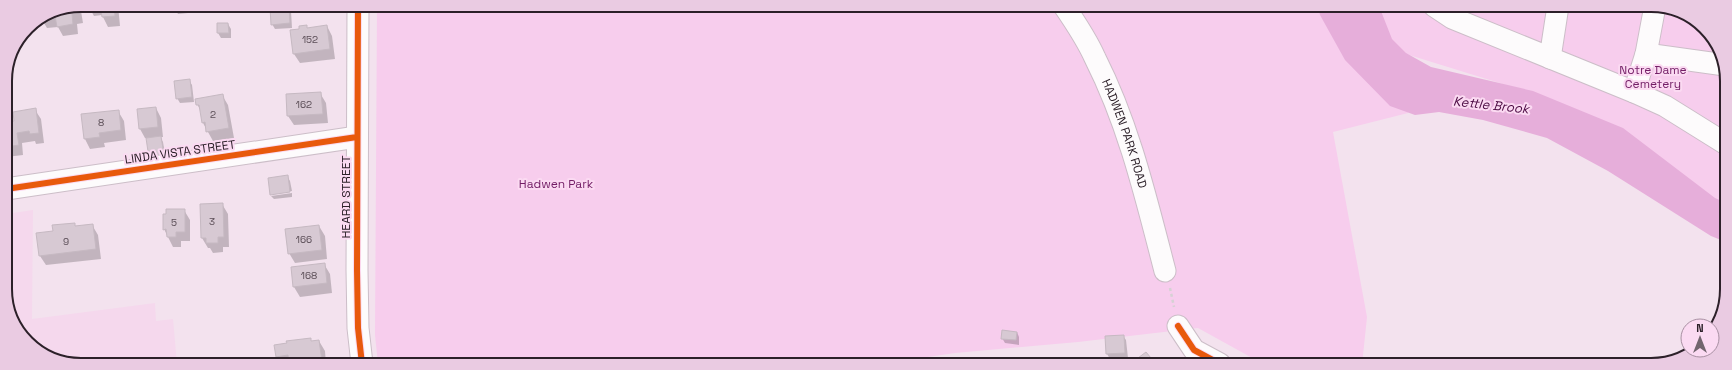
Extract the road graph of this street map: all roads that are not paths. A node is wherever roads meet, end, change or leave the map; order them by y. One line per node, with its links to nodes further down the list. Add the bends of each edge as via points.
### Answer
1 (358, 12): 10 (street, HEARD STREET)
2 (1068, 12): 13 (street, HADWEN PARK ROAD, via 1095,56 1114,99 1137,166)
3 (1443, 12): 7 (street)
4 (1557, 12): 7 (street)
5 (1654, 12): 6 (street)
6 (1646, 54): 8 (street); 9 (street)
7 (1550, 58): 9 (street)
8 (1717, 63)
9 (1634, 92): 11 (street, via 1664,106)
10 (357, 137): 12 (street, LINDA VISTA STREET); 15 (street, HEARD STREET, via 358,328)
11 (1720, 140)
12 (12, 188)
13 (1165, 271)
14 (1178, 326): 16 (street, via 1194,350)
15 (361, 358)
16 (1205, 358)

